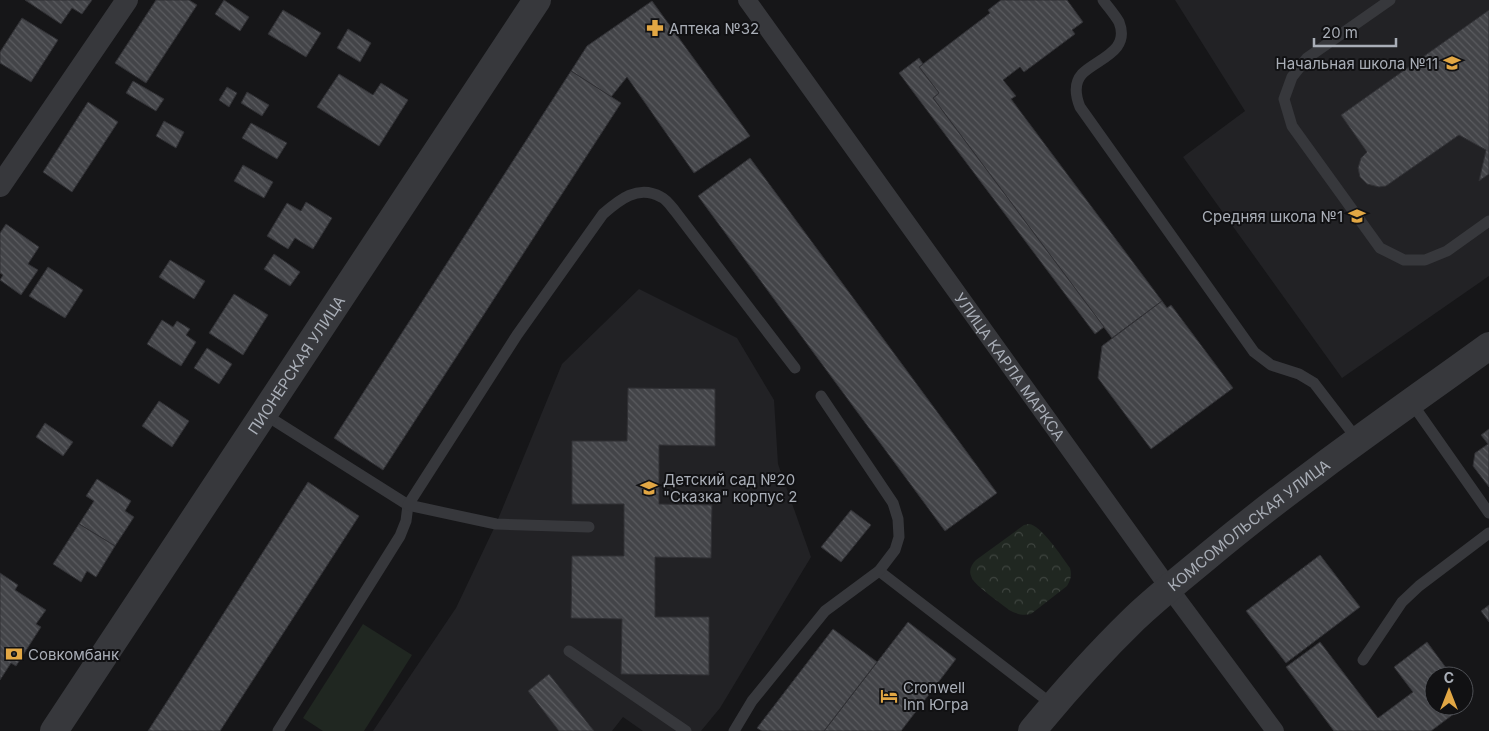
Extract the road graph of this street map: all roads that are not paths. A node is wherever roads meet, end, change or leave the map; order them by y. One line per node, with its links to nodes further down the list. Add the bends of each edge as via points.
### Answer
1 (127, 0): 6 (street)
2 (537, 0): 12 (street, ПИОНЕРСКАЯ УЛИЦА)
3 (747, 0): 19 (street, УЛИЦА КАРЛА МАРКСА)
4 (1103, 0): 13 (lane, via 1118,22 1121,32 1119,44 1112,53 1081,74 1076,94 1080,107 1254,352 1271,364 1299,374 1314,384)
5 (1390, 0): 7 (lane, via 1307,58 1292,77 1284,98 1292,126 1380,248 1404,260 1425,260 1440,254)
6 (0, 186)
7 (1489, 221)
8 (1488, 348): 11 (street, КОМСОМОЛЬСКАЯ УЛИЦА)
9 (795, 368): 14 (lane, via 675,211 662,197 636,192 603,214 517,335)
10 (821, 396): 18 (lane, via 893,503 899,538)
11 (1410, 401): 13 (street, КОМСОМОЛЬСКАЯ УЛИЦА); 15 (lane)
12 (264, 414): 14 (lane); 23 (street, ПИОНЕРСКАЯ УЛИЦА)
13 (1357, 440): 19 (street, КОМСОМОЛЬСКАЯ УЛИЦА)
14 (408, 505): 16 (lane, via 496,524); 24 (lane, via 400,536)
15 (1489, 513)
16 (589, 527)
17 (1489, 533): 21 (lane, via 1402,602)
18 (879, 571): 22 (lane); 26 (lane, via 825,611 752,701)
19 (1169, 588): 22 (street, КОМСОМОЛЬСКАЯ УЛИЦА, via 1091,662); 28 (street, УЛИЦА КАРЛА МАРКСА)
20 (569, 651): 25 (lane)
21 (1363, 660)
22 (1053, 705): 27 (street, КОМСОМОЛЬСКАЯ УЛИЦА)
23 (54, 731)
24 (278, 731)
25 (686, 731)
26 (734, 731)
27 (1032, 731)
28 (1275, 731)

